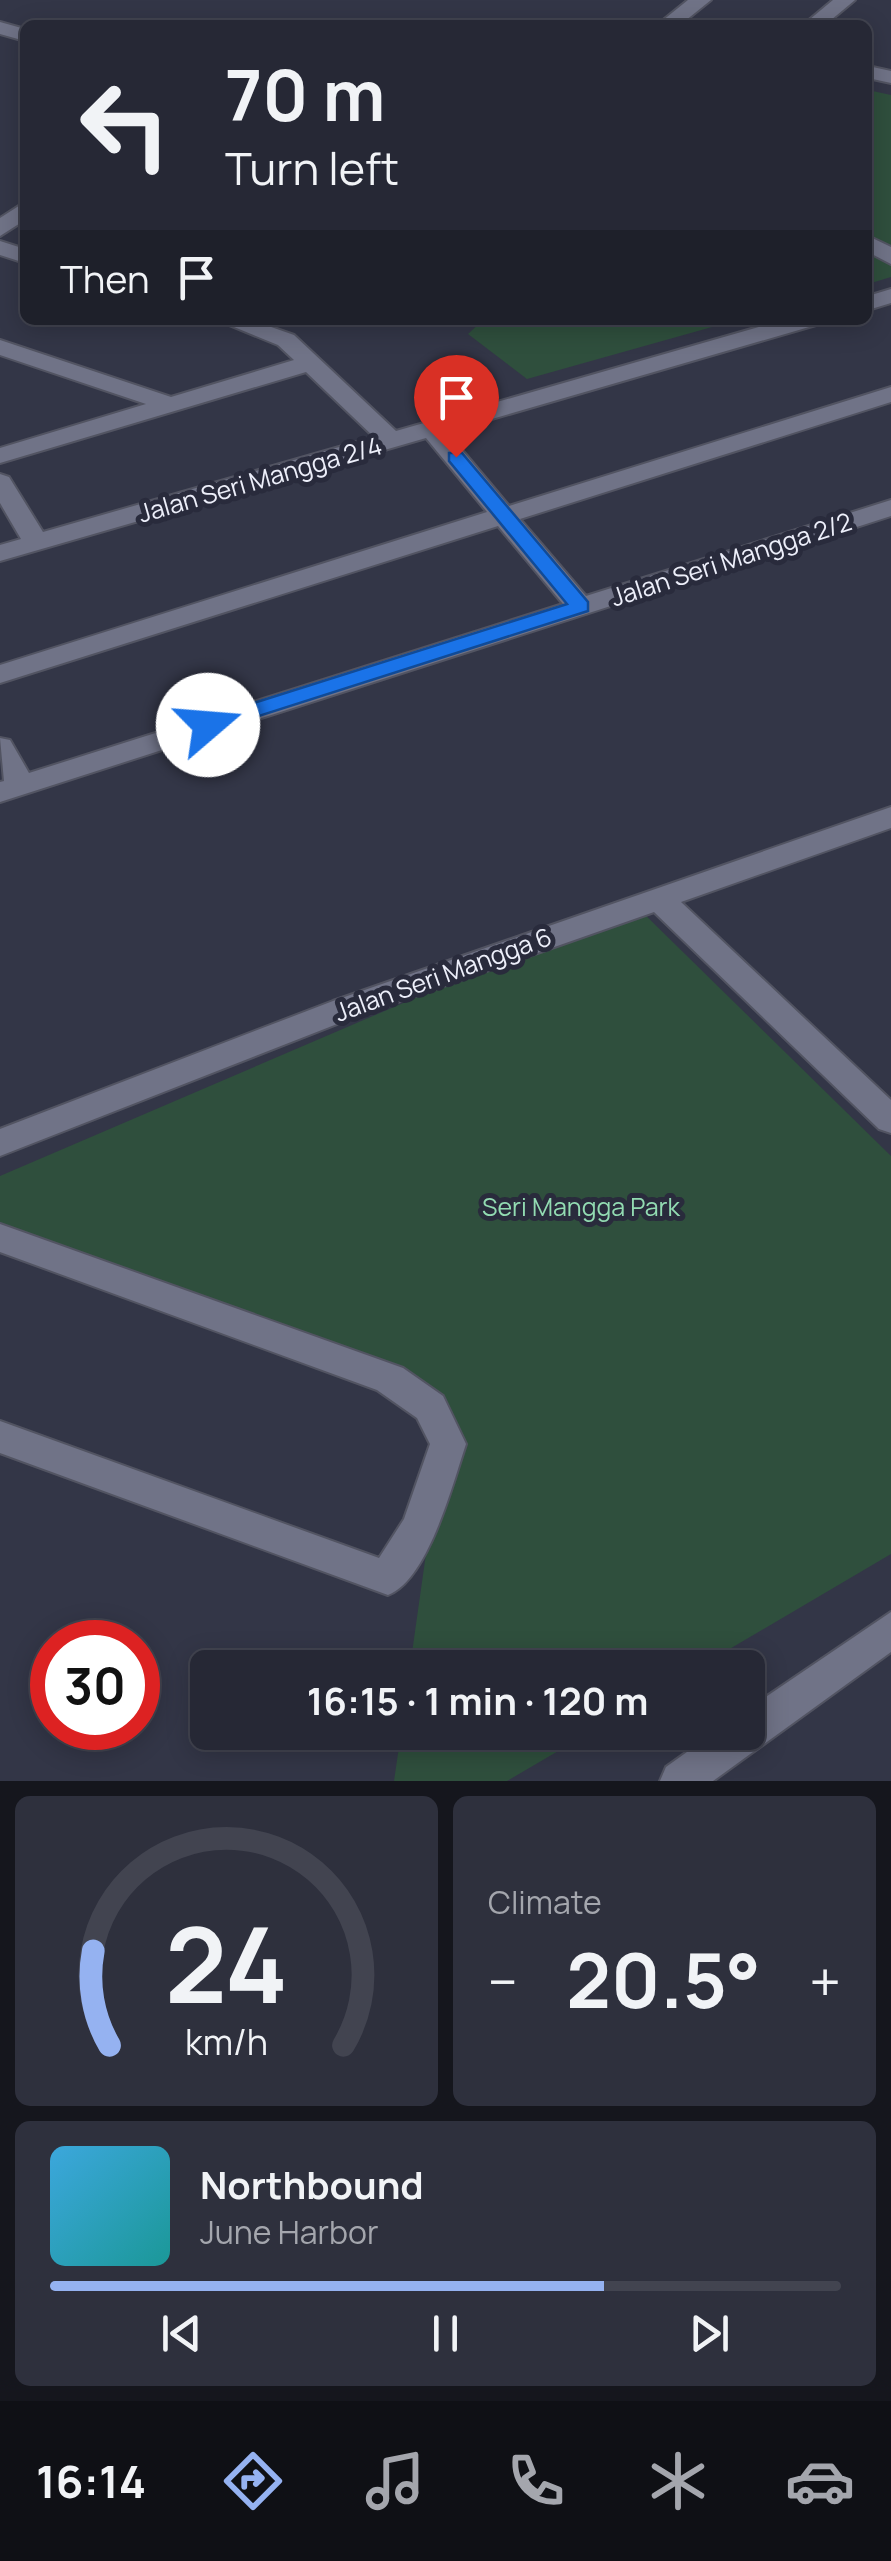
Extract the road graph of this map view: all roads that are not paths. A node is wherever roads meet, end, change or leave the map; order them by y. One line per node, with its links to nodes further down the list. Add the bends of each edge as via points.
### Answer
1 (701, 0): 3 (street)
2 (845, 0): 4 (street)
3 (675, 20)
4 (819, 20)
5 (20, 213): 6 (street)
6 (0, 229)
7 (243, 325): 10 (street, via 286,340)
8 (791, 325): 13 (street, Jalan Seri Mangga 2/4)
9 (0, 347): 12 (street)
10 (313, 362): 12 (street); 14 (street)
11 (891, 394): 18 (street)
12 (172, 406): 15 (street)
13 (432, 430): 14 (street, Jalan Seri Mangga 2/4); 18 (street)
14 (393, 442): 19 (street, Jalan Seri Mangga 2/4)
15 (0, 456)
16 (0, 482): 19 (street)
17 (891, 508): 21 (street, Jalan Seri Mangga 2/2)
18 (503, 512): 21 (street); 22 (street)
19 (36, 542): 20 (street, Jalan Seri Mangga 2/4)
20 (0, 553)
21 (580, 607): 24 (street, Jalan Seri Mangga 2/2)
22 (0, 674)
23 (0, 748): 24 (street)
24 (10, 788)
25 (891, 817): 26 (street, Jalan Seri Mangga 6)
26 (658, 898): 27 (street); 28 (street, Jalan Seri Mangga 6, via 344,1009)
27 (891, 1120)
28 (0, 1142)
29 (0, 1238): 30 (street, via 390,1379 430,1407 448,1444 420,1526 388,1578)
30 (0, 1437)
31 (891, 1630): 32 (street)
32 (680, 1781)

